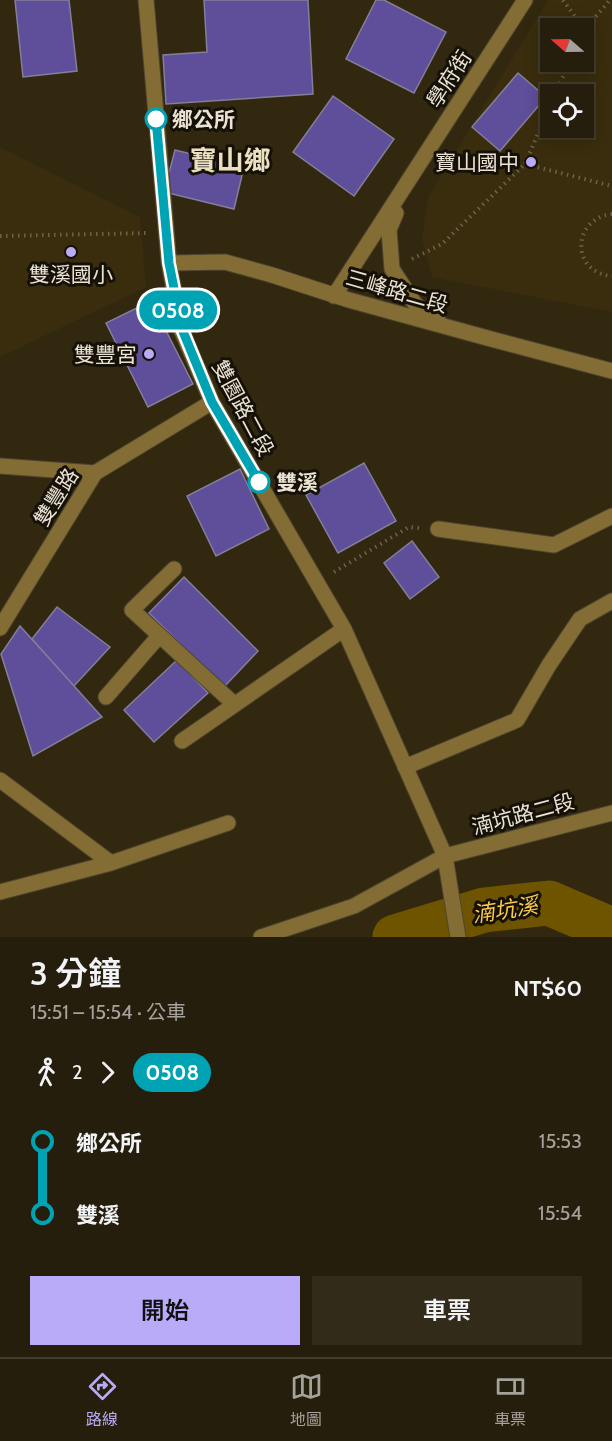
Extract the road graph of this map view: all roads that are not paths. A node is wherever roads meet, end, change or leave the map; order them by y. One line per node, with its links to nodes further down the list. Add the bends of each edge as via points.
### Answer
1 (146, 0): 4 (street, 雙園路二段)
2 (525, 0): 3 (street, 學府街)
3 (410, 181): 5 (street, 學府街); 6 (street, 學府街, via 389,230 392,269 415,304)
4 (169, 263): 5 (street, 三峰路二段, via 225,262); 8 (street, 雙園路二段, via 182,329)
5 (334, 296): 6 (street, 三峰路二段)
6 (446, 327): 7 (street, 三峰路二段)
7 (612, 371)
8 (212, 402): 10 (street, 雙豐路); 16 (street, 雙園路二段)
9 (0, 466): 10 (street)
10 (95, 473): 15 (street, 雙豐路)
11 (612, 516): 12 (street, via 554,545)
12 (438, 528)
13 (174, 569): 17 (street, via 132,610)
14 (612, 601): 21 (street, via 580,619 517,720)
15 (0, 628)
16 (344, 629): 19 (street); 21 (street, 雙園路二段)
17 (159, 636): 18 (street); 19 (street)
18 (106, 697)
19 (234, 704): 20 (street)
20 (182, 741)
21 (405, 766): 25 (street, 雙園路二段)
22 (0, 780): 26 (street)
23 (612, 813): 25 (street, 湳坑路二段)
24 (228, 823): 26 (street)
25 (445, 856): 28 (street, 湳坑路二段, via 354,906); 29 (street, 雙園路二段)
26 (111, 863): 27 (street)
27 (0, 892)
28 (261, 937)
29 (459, 937)

